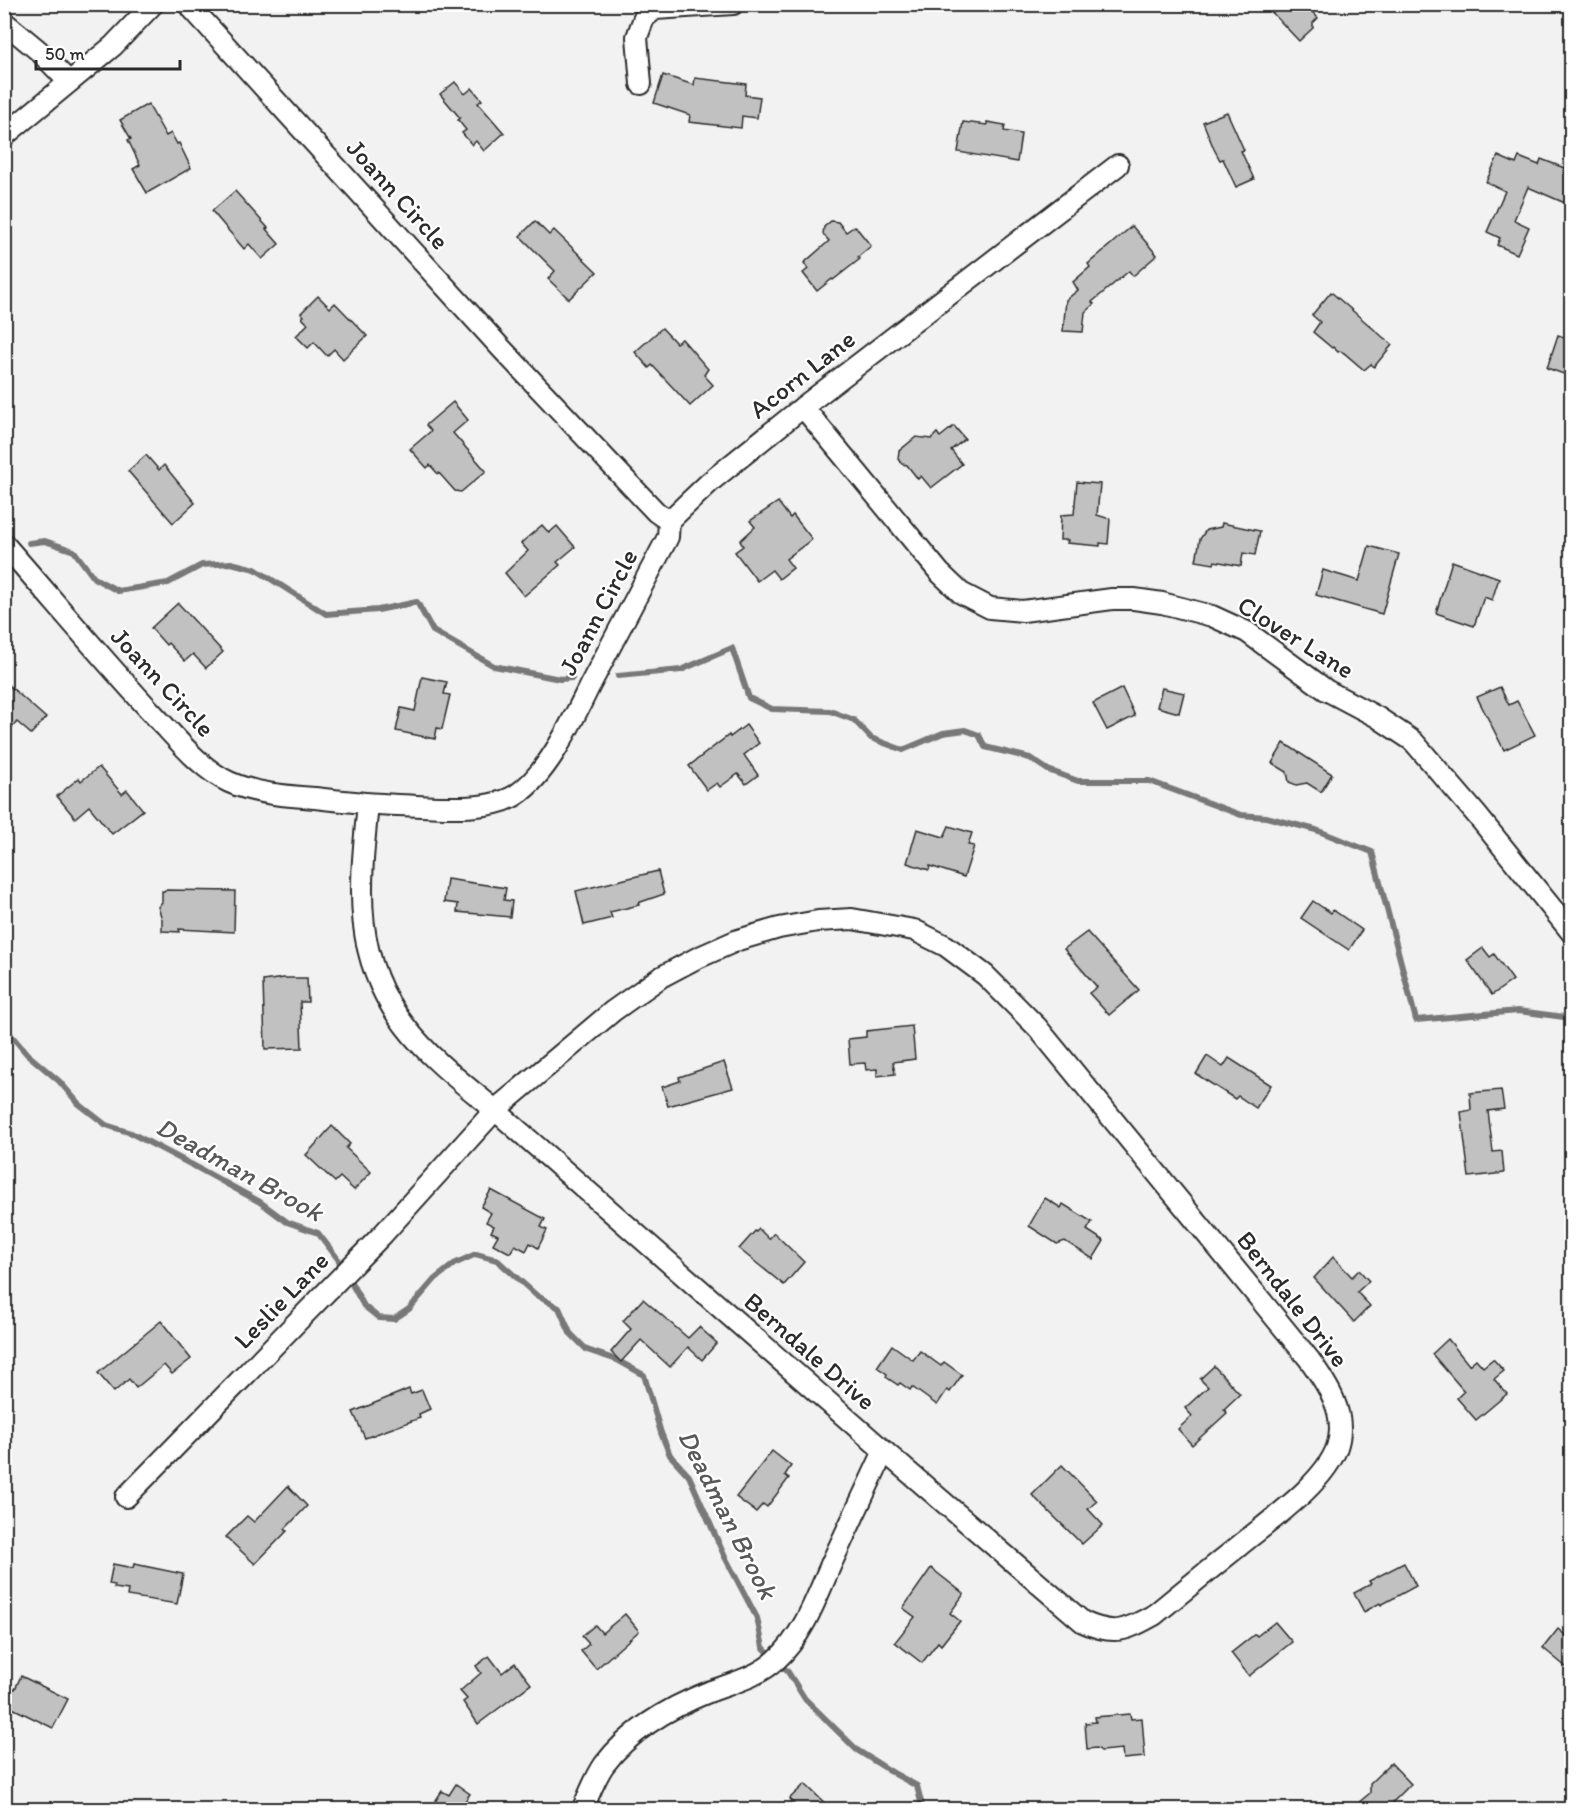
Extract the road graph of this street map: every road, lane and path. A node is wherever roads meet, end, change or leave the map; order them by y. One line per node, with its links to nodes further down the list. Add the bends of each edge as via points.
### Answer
1 (153, 4): 5 (street, via 113,46)
2 (188, 4): 10 (street, Joann Circle, via 501,348 656,512)
3 (733, 4): 6 (street, via 655,9 644,18 637,37)
4 (4, 22): 5 (street)
5 (69, 82): 7 (street)
6 (641, 84)
7 (4, 136)
8 (1118, 165): 9 (street, Acorn Lane)
9 (803, 407): 10 (street, Acorn Lane, via 711,481); 13 (street, Clover Lane, via 940,573 961,593 990,608 1023,611 1123,599 1162,603 1212,616 1246,632 1326,690 1413,741)
10 (669, 521): 12 (street, Joann Circle, via 668,537 572,721 534,778 515,795 479,806)
11 (4, 544): 12 (street, Joann Circle, via 124,683 207,768 252,791)
12 (368, 804): 14 (street, Berndale Drive, via 361,893 363,928 372,965 405,1027 435,1059)
13 (1572, 933)
14 (495, 1110): 15 (street, Berndale Drive); 15 (street, Berndale Drive, via 661,977 738,940 779,928 852,919 914,930 946,946 985,975 1037,1027 1309,1359 1338,1411 1338,1445 1320,1476 1161,1609 1121,1630 1101,1630 1083,1622); 16 (street, Leslie Lane, via 356,1262)
15 (884, 1451): 17 (street, via 789,1647 755,1674 668,1710 635,1731 604,1766)
16 (126, 1497)
17 (582, 1809)

